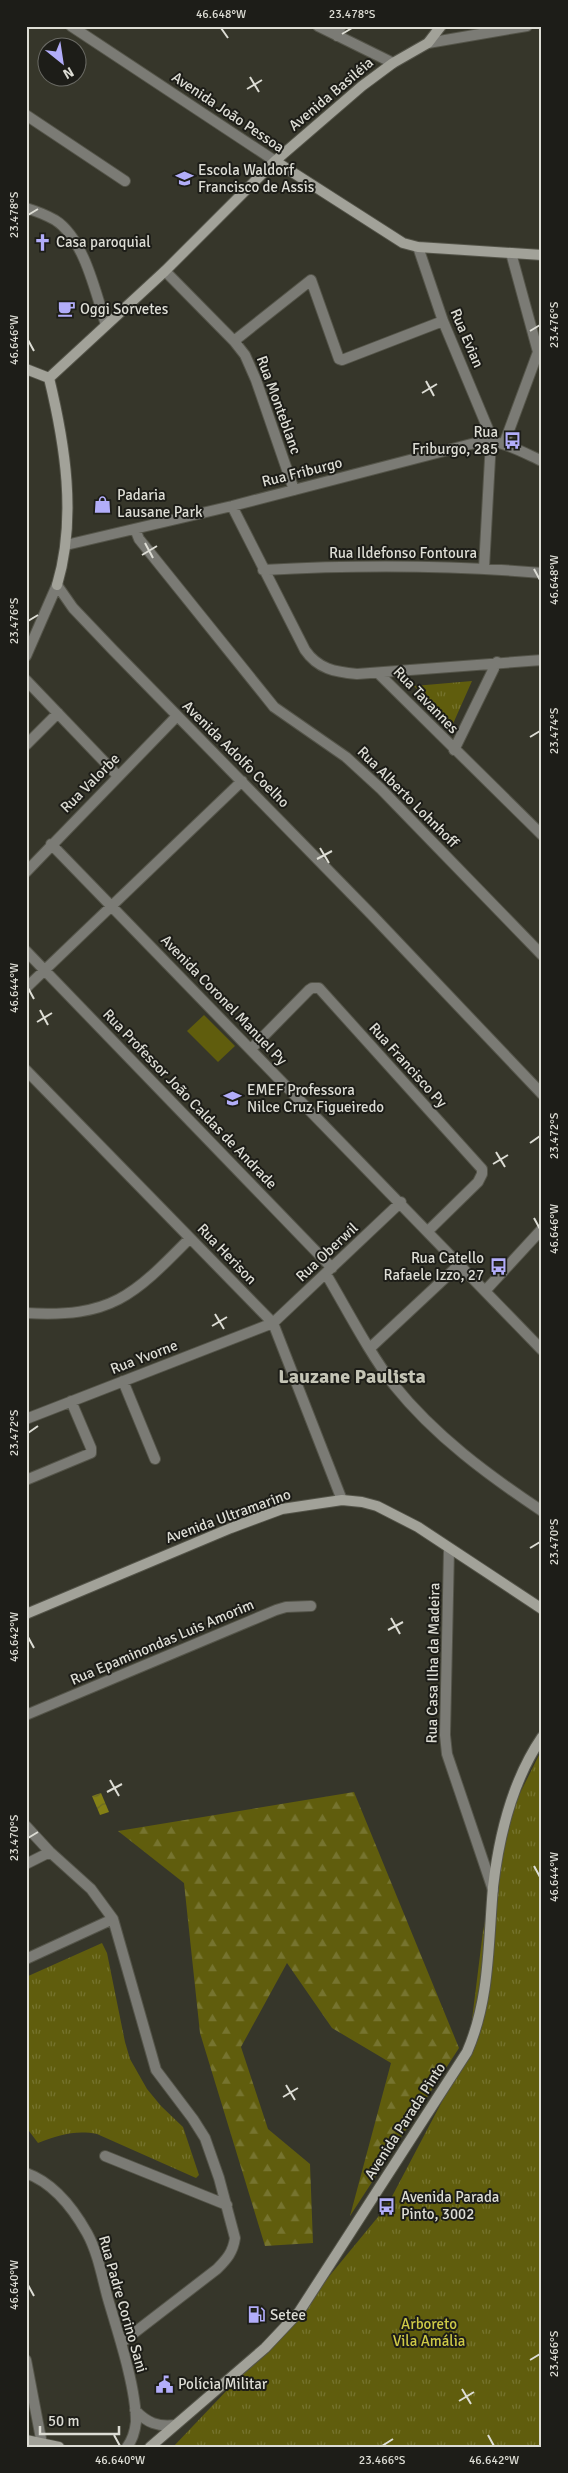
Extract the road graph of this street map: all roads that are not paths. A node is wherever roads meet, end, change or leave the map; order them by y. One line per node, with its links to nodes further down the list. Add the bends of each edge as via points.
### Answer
1 (71, 26): 10 (street, Avenida João Pessoa)
2 (318, 26): 6 (street)
3 (341, 26): 6 (street)
4 (441, 26): 7 (street, Avenida Basiléia)
5 (526, 26): 7 (street)
6 (337, 36): 8 (street)
7 (428, 43): 8 (street, Avenida Basiléia)
8 (393, 63): 10 (street, Avenida Basiléia)
9 (26, 115): 11 (street)
10 (275, 161): 13 (street, Avenida João Pessoa, via 394,238); 16 (street, Avenida Basiléia)
11 (125, 181)
12 (26, 208): 18 (street, via 56,221 71,236 85,261)
13 (418, 247): 14 (street, Avenida João Pessoa); 17 (street, Rua Evian)
14 (511, 253): 15 (street, Avenida João Pessoa); 20 (street)
15 (542, 255)
16 (165, 271): 18 (street, Avenida Basiléia); 19 (street, Rua Monteblanc)
17 (443, 321): 19 (street, via 342,360 311,280); 23 (street, Rua Evian, via 484,414)
18 (106, 325): 22 (street, Avenida Basiléia)
19 (234, 341): 26 (street, Rua Monteblanc, via 252,369)
20 (540, 353): 24 (street)
21 (26, 369): 22 (street)
22 (49, 378): 29 (street, via 65,467)
23 (490, 440): 24 (street); 26 (street, Rua Friburgo); 30 (street, Rua Evian)
24 (504, 444): 25 (street)
25 (542, 461)
26 (294, 490): 27 (street, Rua Friburgo)
27 (232, 506): 28 (street, Rua Friburgo); 31 (street, Rua Tavannes)
28 (135, 529): 29 (street, Rua Friburgo); 52 (street, Rua Alberto Lohnhoff, via 139,539 274,707 346,758 376,784)
29 (66, 545): 33 (street)
30 (484, 568): 31 (street, Rua Ildefonso Fontoura, via 378,566); 32 (street, Rua Ildefonso Fontoura)
31 (263, 570): 39 (street, Rua Tavannes, via 311,659 338,672)
32 (542, 573)
33 (57, 585): 34 (street); 35 (street, Avenida Adolfo Coelho)
34 (50, 600): 35 (street); 36 (street)
35 (67, 601): 42 (street, Avenida Adolfo Coelho)
36 (26, 656)
37 (542, 660): 38 (street)
38 (497, 662): 39 (street); 44 (street)
39 (378, 673): 44 (street, Rua Tavannes)
40 (26, 680): 41 (street)
41 (58, 713): 43 (street); 45 (street)
42 (177, 716): 45 (street, Rua Valorbe); 46 (street, Avenida Adolfo Coelho)
43 (26, 745)
44 (454, 750): 47 (street, Rua Tavannes)
45 (118, 776): 48 (street, Rua Valorbe)
46 (242, 781): 50 (street); 57 (street, Avenida Adolfo Coelho)
47 (542, 835)
48 (51, 844): 49 (street, Rua Valorbe); 50 (street, Avenida Coronel Manuel Py)
49 (26, 872)
50 (112, 906): 53 (street); 55 (street, Avenida Coronel Manuel Py)
51 (26, 951): 53 (street, Rua Professor João Caldas de Andrade)
52 (542, 956)
53 (44, 970): 54 (street); 63 (street, Rua Professor João Caldas de Andrade)
54 (26, 988)
55 (251, 1049): 58 (street, Avenida Coronel Manuel Py); 60 (street, Rua Francisco Py, via 309,990 319,988 482,1169 478,1182)
56 (26, 1070): 61 (street, Rua Herison)
57 (542, 1094)
58 (401, 1202): 60 (street, Avenida Coronel Manuel Py); 63 (street, Rua Oberwil)
59 (542, 1229): 64 (street)
60 (428, 1231): 62 (street, Avenida Coronel Manuel Py)
61 (190, 1238): 65 (street, via 148,1280 122,1298 83,1313); 66 (street, Rua Herison)
62 (459, 1265): 64 (street, Avenida Coronel Manuel Py); 67 (street)
63 (330, 1271): 66 (street, Rua Oberwil); 67 (street, Rua Professor João Caldas de Andrade)
64 (485, 1291): 68 (street, Avenida Coronel Manuel Py)
65 (26, 1313)
66 (273, 1323): 69 (street, Rua Yvorne); 74 (street, Rua Herison)
67 (370, 1348): 75 (street, Rua Professor João Caldas de Andrade, via 418,1412 490,1476)
68 (542, 1350)
69 (123, 1381): 70 (street, Rua Yvorne); 72 (street)
70 (71, 1401): 71 (street, Rua Yvorne); 73 (street, via 91,1448 90,1453)
71 (26, 1419)
72 (155, 1459)
73 (26, 1480)
74 (342, 1500): 76 (street, Avenida Ultramarino, via 362,1502 394,1514); 79 (street, Avenida Ultramarino, via 282,1509)
75 (542, 1511)
76 (450, 1548): 78 (street, Avenida Ultramarino); 85 (street, Rua Casa Ilha da Madeira, via 445,1735 453,1774)
77 (311, 1606): 80 (street, Rua Epaminondas Luis Amorim, via 276,1610)
78 (542, 1609)
79 (26, 1614)
80 (26, 1715)
81 (542, 1737): 85 (street, Avenida Parada Pinto, via 529,1757 513,1794 501,1839)
82 (26, 1826): 83 (street)
83 (50, 1852): 84 (street); 86 (street, via 91,1889)
84 (26, 1864)
85 (493, 1890): 94 (street, Avenida Parada Pinto, via 482,2008 476,2030 456,2072 299,2312 271,2343)
86 (113, 1920): 87 (street); 90 (street, via 156,2070 205,2138)
87 (26, 1959)
88 (105, 2156): 90 (street)
89 (26, 2173): 91 (street, Rua Padre Corino Sani, via 40,2178 57,2192 88,2235)
90 (227, 2205): 91 (street, via 235,2238 229,2257)
91 (121, 2342): 93 (street, Rua Padre Corino Sani)
92 (26, 2360): 96 (street)
93 (135, 2410): 94 (street, via 157,2426); 98 (street, Rua Padre Corino Sani, via 135,2430)
94 (175, 2425): 99 (street, Avenida Parada Pinto)
95 (26, 2440): 96 (street)
96 (44, 2445): 97 (street)
97 (59, 2447)
98 (127, 2447)
99 (150, 2447)

